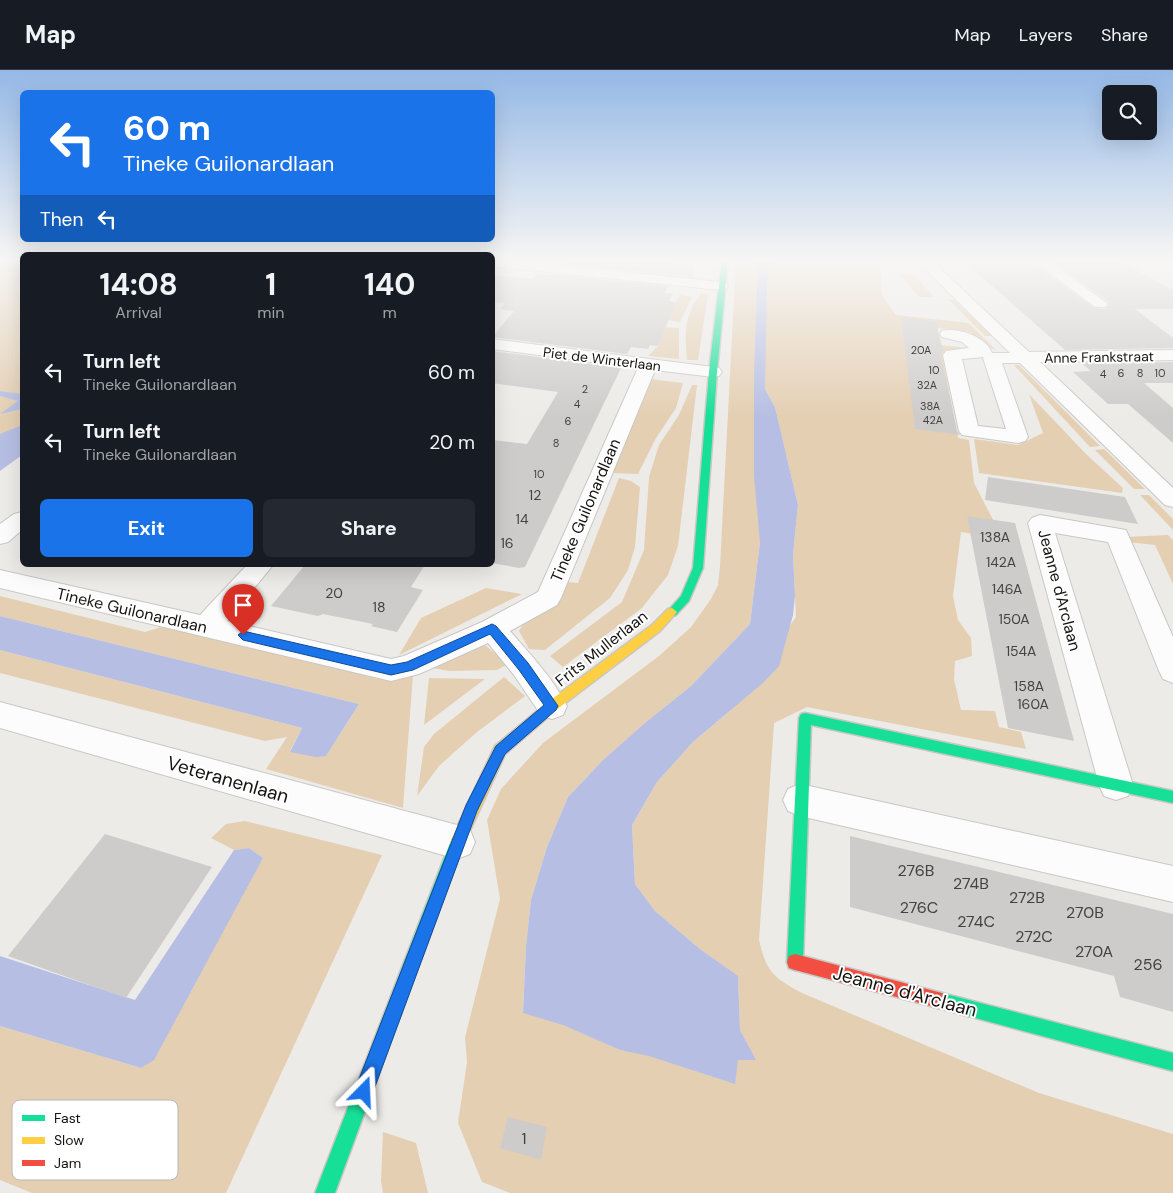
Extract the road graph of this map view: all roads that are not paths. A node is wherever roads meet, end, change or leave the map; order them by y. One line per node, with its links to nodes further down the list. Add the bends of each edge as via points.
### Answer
1 (719, 312): 9 (street, Frits Mullerlaan)
2 (978, 312): 7 (street)
3 (948, 334): 5 (street, via 968,338)
4 (495, 344): 8 (street, Piet de Winterlaan)
5 (988, 355): 5 (street, via 1018,437 969,431 952,355); 7 (street)
6 (1173, 355): 7 (street, Anne Frankstraat)
7 (1026, 359): 10 (street)
8 (648, 364): 9 (street, Piet de Winterlaan); 16 (street, Tineke Guilonardlaan, via 548,598)
9 (713, 372): 18 (street, Frits Mullerlaan, via 698,568 685,598 656,628)
10 (1173, 500)
11 (20, 521): 12 (street)
12 (0, 536)
13 (259, 567): 15 (street)
14 (0, 579): 15 (street, Tineke Guilonardlaan)
15 (206, 627): 16 (street, Tineke Guilonardlaan, via 391,670 409,666)
16 (492, 629): 18 (street)
17 (1173, 672): 20 (street, Jeanne d'Arclaan, via 1118,536 1040,523)
18 (552, 706): 23 (street, Frits Mullerlaan, via 500,750)
19 (0, 716): 23 (street, Veteranenlaan)
20 (1116, 785): 21 (street, Jeanne d'Arclaan); 22 (street, Jeanne d'Arclaan, via 805,718)
21 (1173, 797)
22 (800, 800): 24 (street); 25 (street, Jeanne d'Arclaan, via 794,962)
23 (457, 842): 26 (street, Frits Mullerlaan)
24 (1173, 884)
25 (1173, 1062)
26 (325, 1193)

